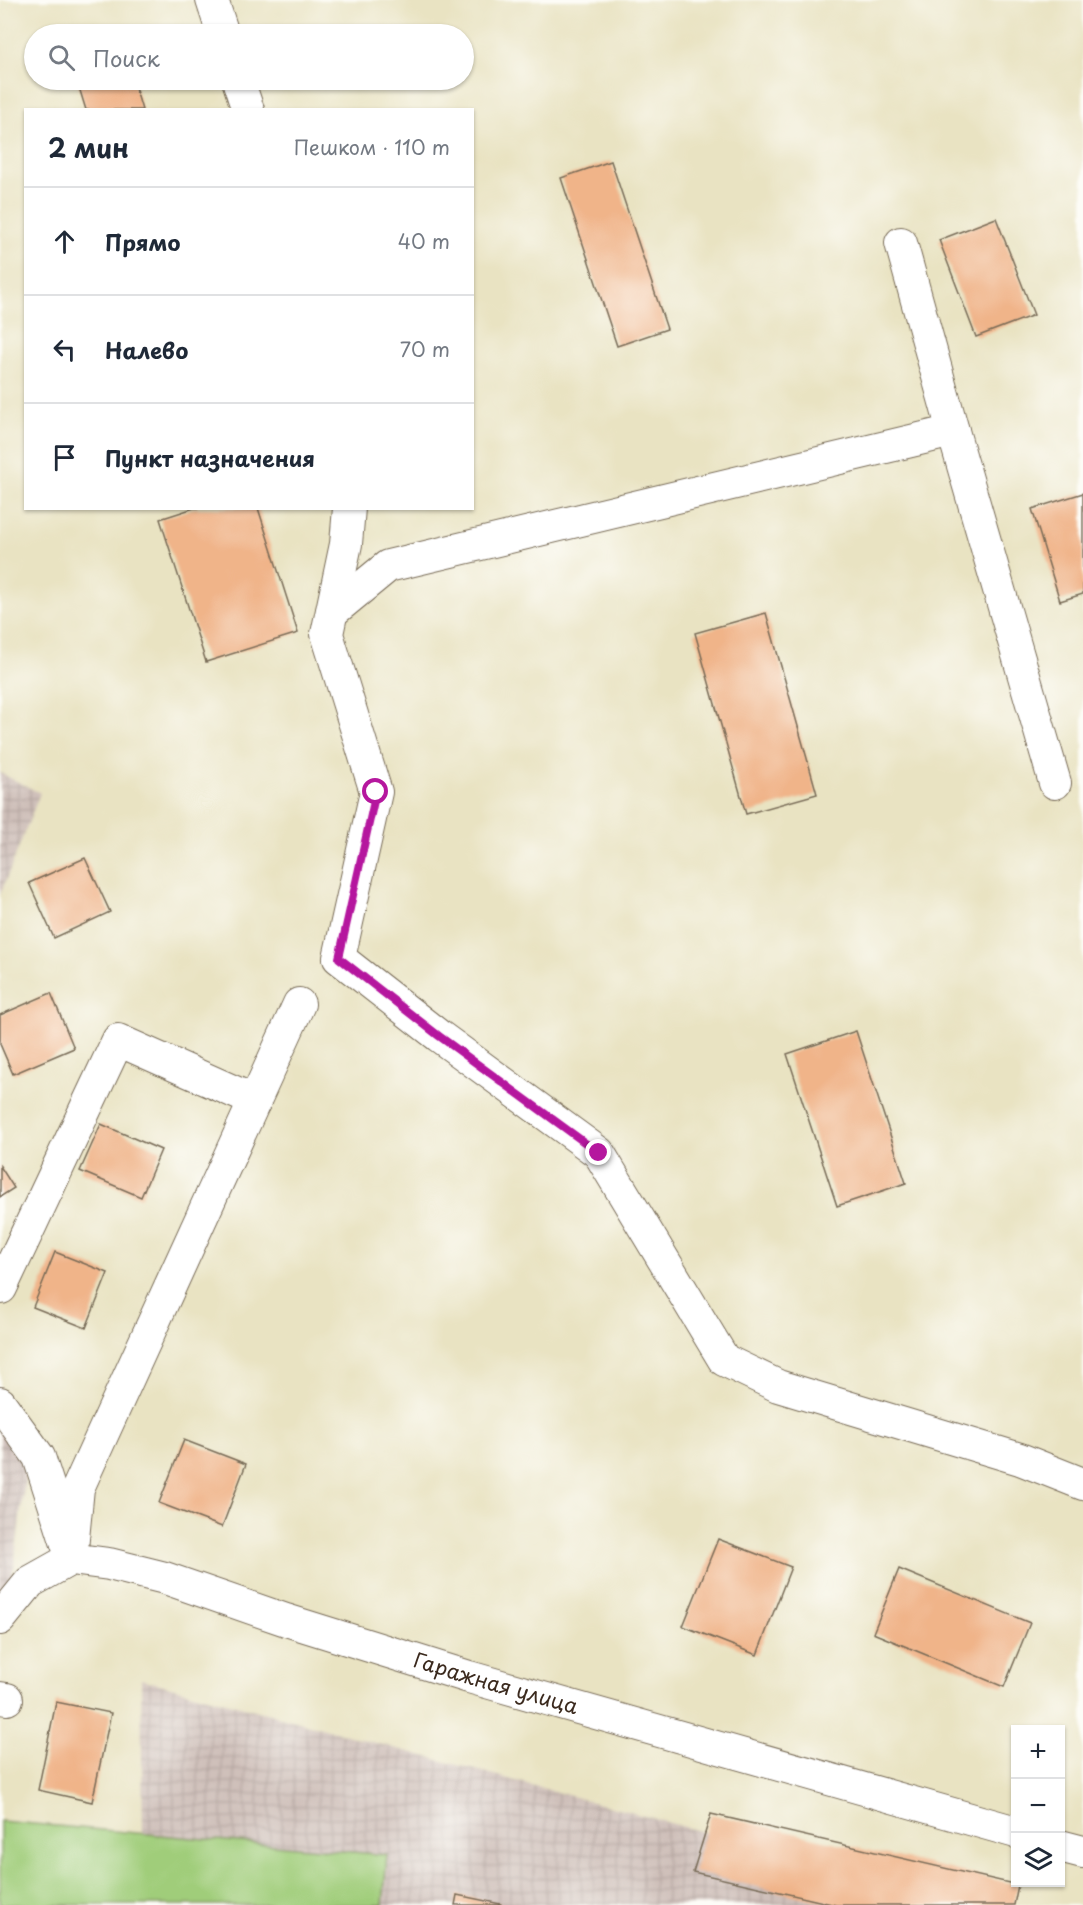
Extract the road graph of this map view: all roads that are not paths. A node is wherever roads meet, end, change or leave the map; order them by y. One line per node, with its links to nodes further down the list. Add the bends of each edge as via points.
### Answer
1 (212, 0): 2 (street)
2 (220, 24)
3 (241, 90): 4 (street)
4 (247, 108)
5 (901, 243): 6 (street)
6 (953, 431): 8 (street, via 388,566); 9 (street)
7 (349, 510): 8 (street)
8 (332, 612): 14 (street, via 327,634 376,792 339,958 599,1153 724,1360 778,1386 1020,1459)
9 (1054, 783)
10 (299, 1004): 11 (street)
11 (255, 1101): 12 (street, via 118,1040); 15 (street, via 78,1488)
12 (1, 1288)
13 (0, 1403): 15 (street, via 39,1457)
14 (1083, 1484)
15 (71, 1559): 16 (street, via 21,1582); 17 (street, Гаражная улица, via 165,1578 469,1677)
16 (0, 1619)
17 (1011, 1831)
18 (1065, 1847): 19 (street)
19 (1083, 1852)

